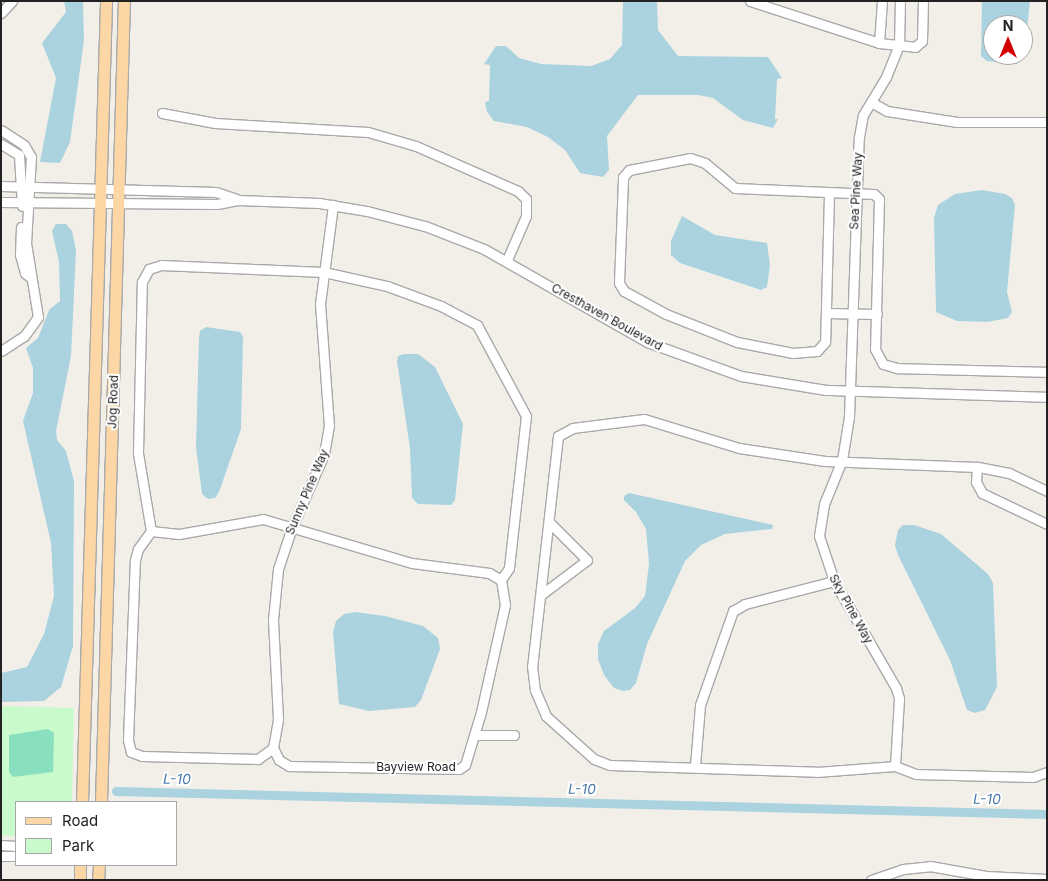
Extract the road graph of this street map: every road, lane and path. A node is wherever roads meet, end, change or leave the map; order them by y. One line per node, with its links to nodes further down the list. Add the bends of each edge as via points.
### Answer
1 (12, 1): 8 (street)
2 (106, 1): 19 (main road, Jog Road)
3 (124, 1): 20 (main road, Jog Road)
4 (750, 1): 9 (street)
5 (882, 1): 9 (street)
6 (900, 1): 10 (street, Sea Pine Way)
7 (923, 1): 10 (street, via 922,41 915,47)
8 (1, 14)
9 (879, 43): 10 (street)
10 (899, 45): 11 (street, Sea Pine Way, via 893,65)
11 (872, 102): 13 (street, via 887,111 957,122); 21 (street, Sea Pine Way, via 863,116)
12 (162, 113): 29 (street, via 215,122 368,132 416,146 518,191 526,199 526,216)
13 (1047, 122)
14 (1, 130): 18 (street, via 24,145 30,157)
15 (1, 144): 17 (street, via 19,155)
16 (1, 186): 17 (street, Cresthaven Boulevard)
17 (20, 186): 18 (street, Cresthaven Boulevard); 26 (street)
18 (31, 187): 19 (street, Cresthaven Boulevard); 26 (street)
19 (99, 191): 20 (street, Cresthaven Boulevard); 25 (main road, Jog Road)
20 (118, 191): 23 (street, Cresthaven Boulevard, via 216,192); 27 (main road, Jog Road)
21 (855, 193): 22 (street); 32 (street, Sea Pine Way); 33 (street, via 874,194 879,199)
22 (829, 194): 31 (street); 31 (street, via 735,188 705,163 690,158 629,170 622,177 619,283 624,291 666,314 738,342 793,353 816,351 824,342)
23 (238, 200): 27 (street, Cresthaven Boulevard, via 217,204); 28 (street, Cresthaven Boulevard)
24 (1, 202): 26 (street, Cresthaven Boulevard)
25 (99, 203): 26 (street, Cresthaven Boulevard); 27 (street, Cresthaven Boulevard); 48 (main road, Jog Road)
26 (26, 204): 34 (street, via 26,243 38,317 24,336)
27 (119, 204): 49 (main road, Jog Road)
28 (333, 205): 29 (street, Cresthaven Boulevard, via 425,226); 30 (street, Sunny Pine Way)
29 (507, 260): 36 (street, Cresthaven Boulevard, via 647,342 678,355 757,380)
30 (324, 272): 43 (street, Sunny Pine Way, via 320,327 329,413 328,440); 44 (street, via 161,265 149,269 142,282 138,452); 45 (street, via 387,286 441,306 478,325 526,416 509,568)
31 (827, 313): 32 (street)
32 (851, 314): 33 (street); 36 (street, Sea Pine Way)
33 (877, 314): 35 (street, via 875,349 883,364 897,368)
34 (1, 352)
35 (1047, 372)
36 (848, 391): 37 (street, Cresthaven Boulevard); 38 (street, Sky Pine Way, via 849,417)
37 (1047, 397)
38 (842, 460): 39 (street); 41 (street, via 739,448 644,419 573,428 558,436); 46 (street, Sky Pine Way, via 825,498 819,536)
39 (977, 467): 40 (street, via 1010,473); 42 (street, via 976,482 982,493)
40 (1047, 491)
41 (550, 523): 47 (street); 47 (street, via 587,560)
42 (1047, 524)
43 (292, 527): 44 (street, via 263,519 180,534); 45 (street, via 412,563 489,573); 52 (street, Sunny Pine Way, via 274,591 279,690 278,726)
44 (151, 531): 52 (street, via 138,549 135,560 128,740 131,752 142,756 258,758)
45 (501, 580): 50 (street, Bayview Road, via 505,606)
46 (834, 582): 53 (street, via 745,604 733,611 700,705); 54 (street, Sky Pine Way, via 896,688 899,698)
47 (542, 594): 53 (street, via 532,666 535,690 546,716 594,758 610,765)
48 (87, 641): 49 (main road); 56 (main road, Jog Road)
49 (105, 641): 57 (main road, Jog Road)
50 (475, 735): 51 (street); 52 (street, Bayview Road, via 465,765 459,769 289,766 279,760)
51 (514, 735)
52 (273, 748)
53 (695, 766): 54 (street, via 816,772)
54 (895, 766): 55 (street, via 916,774 1033,777)
55 (1047, 772)
56 (82, 801)
57 (100, 801)
58 (1, 845): 59 (street)
59 (15, 846)
60 (1, 856): 61 (street)
61 (15, 856)
62 (80, 866): 65 (main road)
63 (99, 866): 66 (main road)
64 (1047, 879): 67 (street, via 986,876 930,866)
65 (80, 880)
66 (98, 880)
67 (871, 880)

